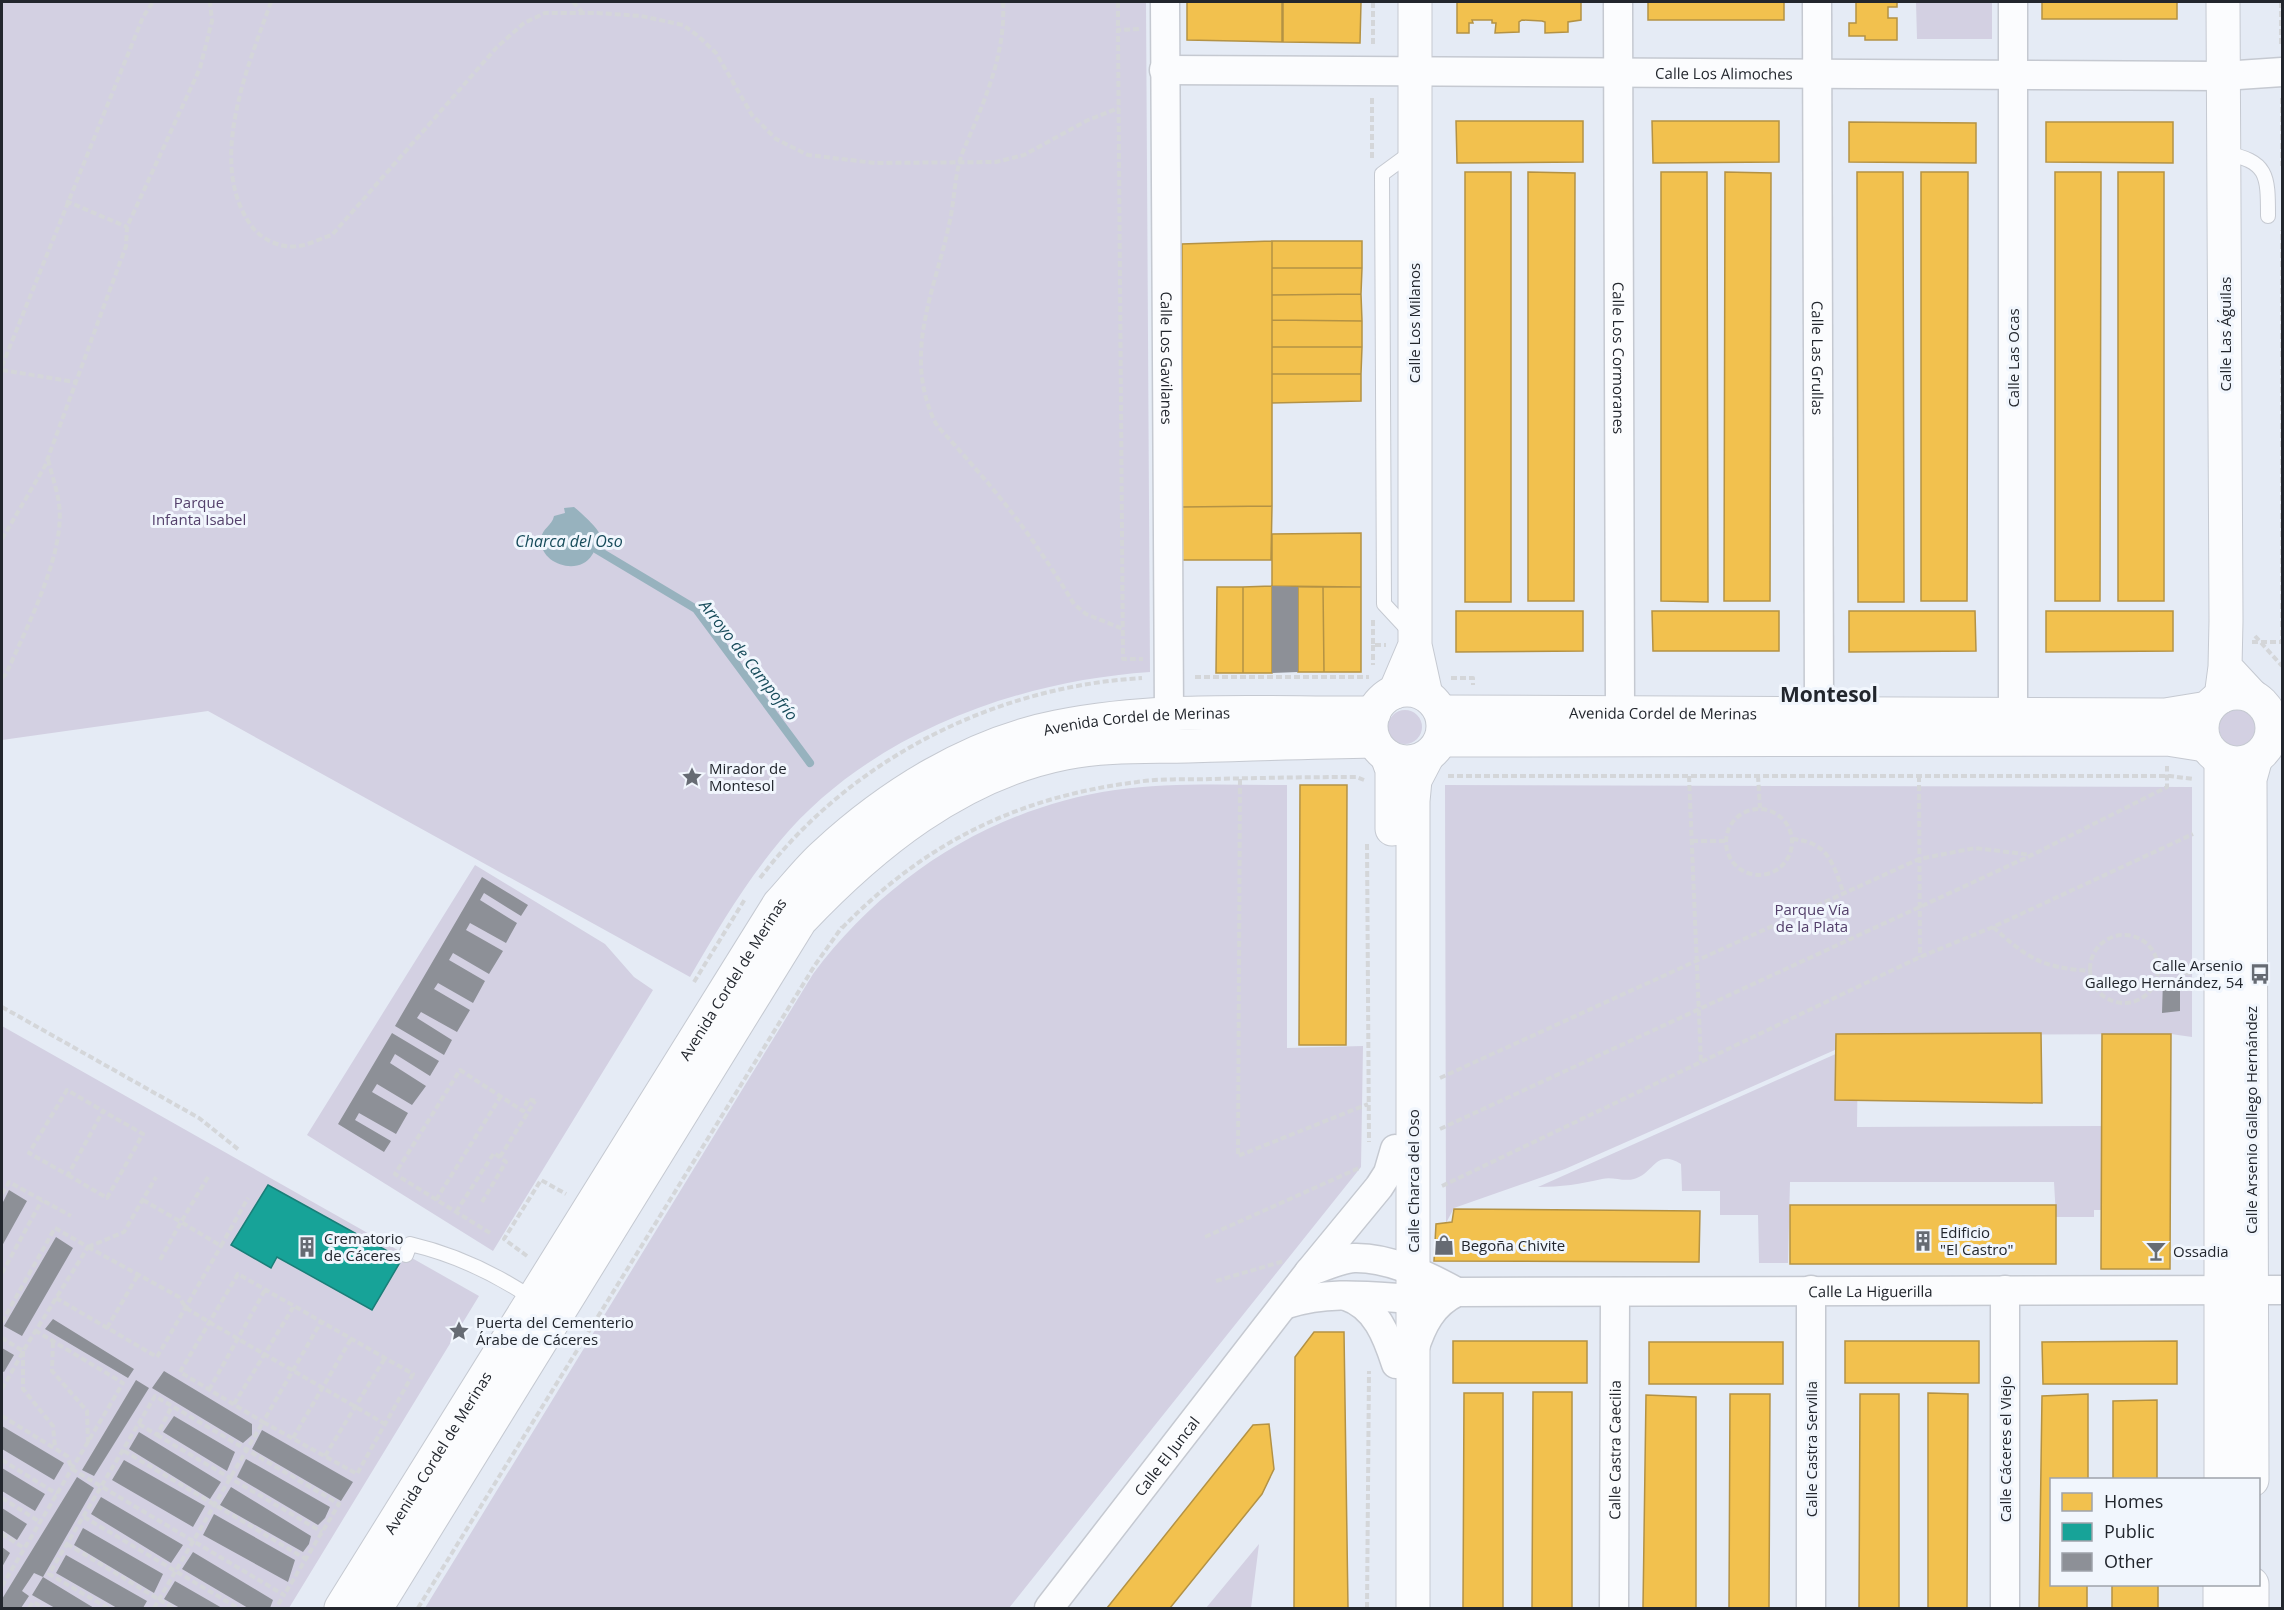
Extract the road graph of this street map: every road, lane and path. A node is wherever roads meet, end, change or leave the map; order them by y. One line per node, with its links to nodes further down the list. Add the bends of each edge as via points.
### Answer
1 (153, 2): 27 (path, via 143,17)
2 (210, 2): 30 (path, via 212,21 200,68)
3 (272, 2): 13 (path, via 245,74 235,117 231,153 234,184 244,217 258,235 279,245 297,247 332,235 497,46 524,23 545,14)
4 (573, 2): 13 (path)
5 (1003, 2): 25 (path, via 1002,42 992,82 983,96 974,131)
6 (1118, 2): 15 (path)
7 (1415, 2): 17 (main road, Calle Los Milanos)
8 (1618, 2): 18 (street, Calle Los Cormoranes)
9 (1817, 2): 20 (street, Calle Las Grullas)
10 (2013, 2): 21 (street, Calle Las Ocas)
11 (2223, 2): 22 (main road, Calle Las Águilas)
12 (2282, 2): 19 (path)
13 (583, 13): 25 (path, via 641,16 683,26 716,53 752,116 776,139 808,155 875,163)
14 (1165, 15): 15 (path); 16 (street, Calle Los Gavilanes)
15 (1118, 30): 23 (path)
16 (1164, 70): 17 (street, Calle Los Alimoches); 37 (street, Calle Los Gavilanes)
17 (1414, 71): 18 (street, Calle Los Alimoches); 45 (main road, Calle Los Milanos)
18 (1619, 72): 20 (street, Calle Los Alimoches); 41 (street, Calle Los Cormoranes)
19 (2282, 72): 22 (street, Calle Los Alimoches); 26 (path)
20 (1817, 73): 21 (street, Calle Los Alimoches); 42 (street, Calle Las Grullas)
21 (2013, 73): 22 (street, Calle Los Alimoches); 43 (street, Calle Las Ocas)
22 (2223, 76): 24 (main road, Calle Las Águilas)
23 (1119, 108): 25 (path, via 1024,155 996,162); 35 (path)
24 (2224, 153): 28 (lane, via 2258,164 2268,185); 40 (main road, Calle Las Águilas)
25 (959, 163): 35 (path, via 949,225 921,332 923,382 934,421 1003,501 1074,604 1086,614)
26 (2282, 177)
27 (66, 201): 30 (path); 31 (path)
28 (2268, 216)
29 (2282, 224): 36 (path, via 2282,642)
30 (128, 227): 32 (path, via 126,246)
31 (2, 368): 32 (path)
32 (75, 382): 33 (path)
33 (47, 458): 34 (path); 39 (path, via 59,504 59,533 44,589)
34 (2, 539)
35 (1122, 630): 37 (path, via 1122,659)
36 (2262, 642): 38 (path); 40 (path)
37 (1167, 660): 44 (street, Calle Los Gavilanes)
38 (2283, 666)
39 (2, 678)
40 (2238, 683): 43 (main road, Avenida Cordel de Merinas, via 2170,715); 47 (main road, Calle Arsenio Gallego Hernández, via 2273,728); 48 (main road, Calle Arsenio Gallego Hernández, via 2202,726)
41 (1620, 712): 42 (main road, Avenida Cordel de Merinas); 45 (main road, Avenida Cordel de Merinas)
42 (1819, 713): 43 (main road, Avenida Cordel de Merinas)
43 (2013, 714)
44 (1169, 715): 45 (main road, Avenida Cordel de Merinas); 121 (main road, Avenida Cordel de Merinas, via 1056,727 990,747 885,804 824,855 779,904)
45 (1412, 732): 46 (main road, Avenida Cordel de Merinas); 49 (path, via 1474,776); 66 (main road, Avenida Cordel de Merinas, via 1065,753 1002,772 951,797 903,827 844,875); 83 (main road, Calle Charca del Oso, via 1392,770)
46 (2170, 739): 48 (main road, Avenida Cordel de Merinas); 52 (path)
47 (2268, 751): 48 (main road, Avenida Cordel de Merinas, via 2236,764); 114 (main road, Calle Arsenio Gallego Hernández, via 2250,779)
48 (2213, 752): 59 (main road, Calle Arsenio Gallego Hernández)
49 (1689, 776): 50 (path); 61 (path)
50 (1758, 776): 51 (path); 57 (path)
51 (1920, 776): 52 (path); 64 (path)
52 (2170, 776): 54 (path, via 2188,777)
53 (1239, 779): 55 (path, via 1356,777); 69 (path, via 1140,781 1070,794 1012,811 933,851 896,878); 80 (path, via 1238,1156)
54 (2197, 784)
55 (1367, 785)
56 (2167, 787): 63 (path)
57 (1760, 808): 60 (path, via 1782,817); 62 (path, via 1737,816)
58 (1367, 835): 80 (path)
59 (2221, 837): 68 (path, via 2192,834); 114 (main road, Calle Arsenio Gallego Hernández)
60 (1792, 839): 62 (path, via 1791,851 1780,868 1754,875 1735,866); 65 (path, via 1820,846 1833,863)
61 (1692, 841): 62 (path); 71 (path)
62 (1725, 841)
63 (2032, 855): 64 (path, via 1975,848); 67 (path)
64 (1919, 859): 65 (path); 67 (path)
65 (1844, 894): 71 (path)
66 (818, 903): 69 (path); 121 (main road, Avenida Cordel de Merinas, via 800,921)
67 (1919, 907): 70 (path); 76 (path)
68 (1993, 927): 70 (path); 73 (path, via 2025,956 2060,969)
69 (842, 928): 186 (path, via 815,964)
70 (1920, 957): 77 (path)
71 (1697, 960): 76 (path); 78 (path)
72 (2194, 963): 74 (path)
73 (2090, 971): 73 (path, via 2095,988 2109,1000 2121,1003 2147,994 2158,968 2155,953 2142,939 2129,935 2111,937 2101,944 2092,957)
74 (2194, 986)
75 (2, 1007): 82 (path, via 199,1118)
76 (1699, 1008): 77 (path); 83 (path)
77 (1701, 1064): 88 (path)
78 (1433, 1080)
79 (501, 1096): 84 (path, via 523,1111 528,1099 535,1101); 94 (path); 94 (path, via 460,1070 454,1079 395,1174)
80 (1368, 1104): 83 (path, via 1369,1150)
81 (103, 1111): 85 (path); 85 (path, via 67,1090 29,1153); 85 (path, via 143,1134 107,1198)
82 (239, 1150)
83 (1392, 1154): 100 (path); 106 (street, Calle El Juncal, via 1388,1173 1379,1187); 110 (main road, Calle Charca del Oso); 110 (main road, Calle Charca del Oso)
84 (500, 1158): 95 (path, via 506,1162); 96 (path, via 494,1153)
85 (68, 1175)
86 (156, 1177): 93 (path)
87 (208, 1177): 98 (path)
88 (1439, 1188)
89 (2, 1194): 92 (path, via 9,1182)
90 (566, 1194): 104 (path, via 541,1180 514,1221 504,1239)
91 (248, 1198): 101 (path)
92 (42, 1200): 97 (path); 107 (path)
93 (143, 1200): 98 (path); 102 (path, via 124,1232)
94 (436, 1200): 96 (path)
95 (482, 1202)
96 (456, 1212): 99 (path)
97 (71, 1216)
98 (181, 1222): 101 (path); 105 (path)
99 (490, 1233)
100 (1205, 1237)
101 (221, 1246): 120 (path)
102 (88, 1247): 108 (path); 117 (path); 122 (path, via 55,1228)
103 (406, 1255): 121 (lane, via 410,1244 441,1251 511,1284)
104 (528, 1257)
105 (160, 1260)
106 (1300, 1265): 109 (path); 110 (street, via 1354,1258); 118 (street, Calle El Juncal)
107 (2, 1274)
108 (138, 1275): 120 (path, via 178,1297); 125 (path)
109 (1216, 1281)
110 (1421, 1287): 115 (street, Calle La Higuerilla); 116 (street); 134 (main road, Calle Charca del Oso); 134 (street, via 1420,1332)
111 (265, 1290): 119 (path); 123 (path, via 238,1275); 128 (path)
112 (1811, 1290): 113 (street, Calle La Higuerilla); 115 (street, Calle La Higuerilla); 192 (street, Calle Castra Servilia)
113 (2005, 1290): 114 (street, Calle La Higuerilla); 193 (street, Calle Cáceres el Viejo)
114 (2252, 1290): 156 (main road, Calle Arsenio Gallego Hernández); 157 (main road, Calle Arsenio Gallego Hernández)
115 (1615, 1292): 191 (street, Calle Castra Caecilia)
116 (1338, 1293): 118 (street); 134 (street, via 1354,1299 1376,1318)
117 (56, 1298): 125 (path); 126 (path)
118 (1287, 1304): 187 (street, Calle El Juncal)
119 (294, 1306): 124 (path); 132 (path)
120 (186, 1308): 123 (path); 125 (path, via 157,1357)
121 (544, 1308): 184 (main road, Avenida Cordel de Merinas); 185 (main road, Avenida Cordel de Merinas)
122 (2, 1322)
123 (209, 1322): 128 (path); 138 (path, via 180,1372)
124 (321, 1322): 129 (path); 135 (path)
125 (107, 1328)
126 (36, 1331): 130 (path); 131 (path)
127 (2, 1338): 131 (path)
128 (237, 1339): 132 (path); 138 (path)
129 (351, 1339): 133 (path); 136 (path)
130 (53, 1342): 148 (path, via 52,1371 87,1411); 148 (path, via 123,1383)
131 (23, 1351): 137 (path); 149 (path, via 23,1389 53,1426)
132 (265, 1354): 135 (path); 139 (path)
133 (385, 1358): 141 (path); 145 (path, via 413,1374)
134 (1404, 1358): 188 (path, via 1369,1364); 189 (main road, Calle Charca del Oso); 190 (main road, Calle Charca del Oso)
135 (292, 1371): 136 (path); 143 (path)
136 (323, 1387): 141 (path); 147 (path)
137 (2, 1389)
138 (209, 1390): 139 (path)
139 (234, 1404): 143 (path)
140 (172, 1406): 144 (path, via 155,1396); 146 (path); 151 (path)
141 (356, 1406): 145 (path); 152 (path)
142 (2, 1416): 149 (path)
143 (263, 1422): 147 (path); 151 (path)
144 (139, 1424): 146 (path); 150 (path)
145 (385, 1424): 152 (path, via 357,1474)
146 (157, 1435): 155 (path)
147 (293, 1438): 152 (path)
148 (88, 1442): 154 (path)
149 (56, 1449): 154 (path, via 67,1456)
150 (124, 1450): 158 (path); 161 (path)
151 (247, 1450): 155 (path); 164 (path, via 339,1504)
152 (325, 1456)
153 (2, 1460): 159 (path)
154 (72, 1469): 158 (path); 159 (path)
155 (231, 1478): 161 (path); 164 (path)
156 (2221, 1478)
157 (2252, 1478)
158 (103, 1487): 162 (path); 166 (path)
159 (57, 1494): 163 (path)
160 (2, 1498): 163 (path)
161 (215, 1506): 166 (path); 169 (path)
162 (84, 1517): 167 (path); 170 (path)
163 (40, 1522): 168 (path)
164 (322, 1532): 169 (path)
165 (2, 1534): 168 (path)
166 (195, 1542): 170 (path); 175 (path)
167 (67, 1545): 176 (path); 179 (path, via 49,1574)
168 (24, 1548): 171 (path)
169 (306, 1559): 175 (path)
170 (177, 1571): 176 (path); 182 (path)
171 (3, 1579): 172 (path)
172 (2, 1586)
173 (2220, 1586): 194 (main road)
174 (2252, 1586): 195 (main road)
175 (284, 1595): 183 (path)
176 (159, 1600): 180 (path); 181 (path)
177 (28, 1608): 178 (path, via 33,1602)
178 (44, 1608)
179 (108, 1608)
180 (154, 1608)
181 (173, 1608)
182 (238, 1608)
183 (276, 1608)
184 (341, 1608)
185 (375, 1608)
186 (418, 1608)
187 (1049, 1608)
188 (1367, 1608)
189 (1395, 1608)
190 (1413, 1608)
191 (1614, 1608)
192 (1811, 1608)
193 (2005, 1608)
194 (2220, 1608)
195 (2252, 1608)

